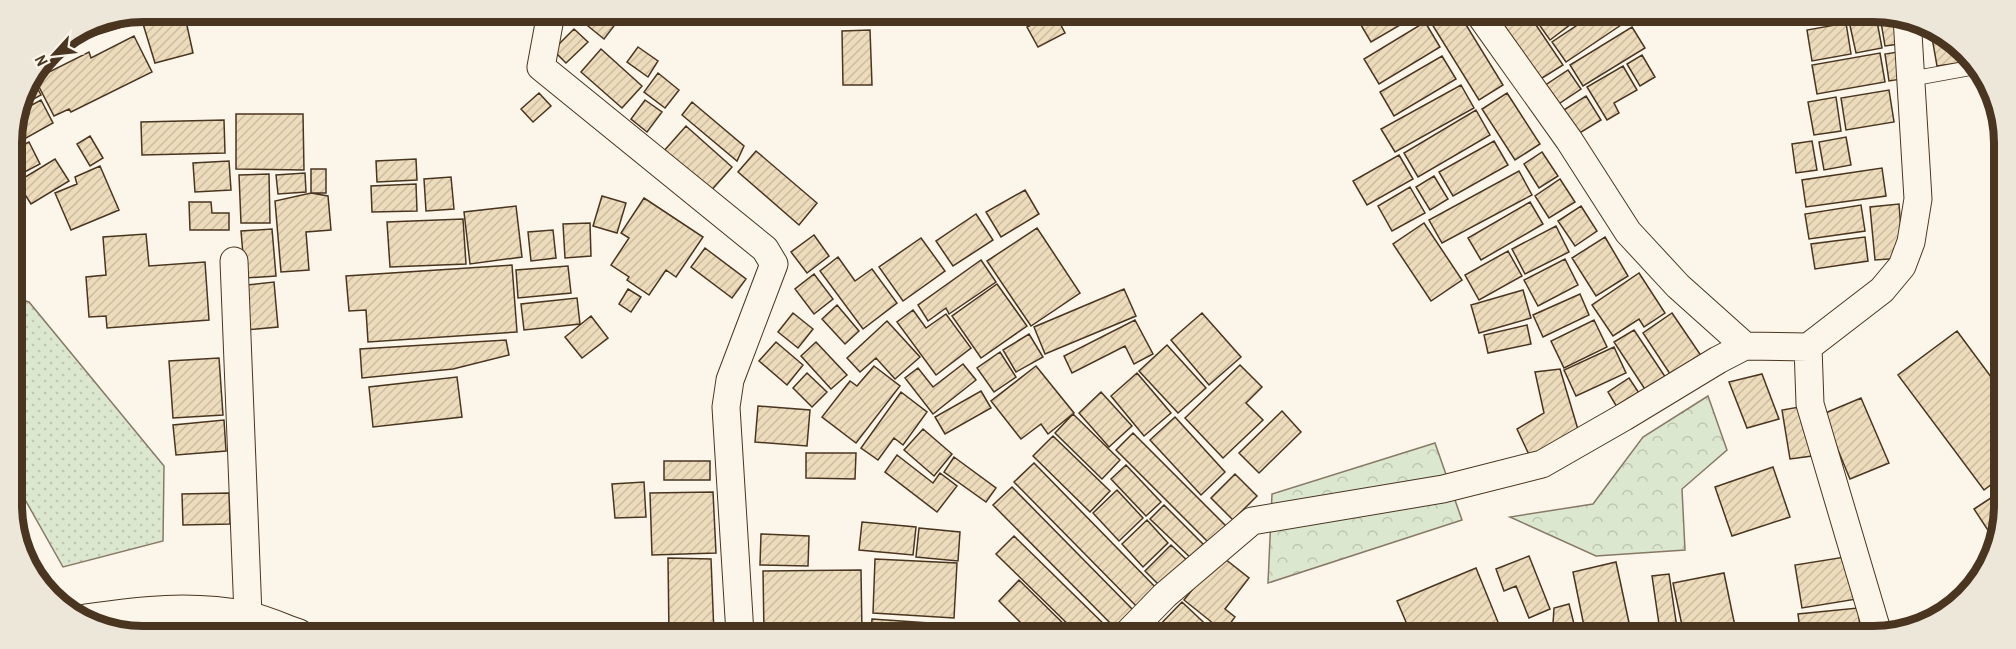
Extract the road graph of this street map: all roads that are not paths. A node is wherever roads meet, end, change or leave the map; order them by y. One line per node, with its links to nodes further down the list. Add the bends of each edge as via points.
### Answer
1 (549, 22): 12 (street, via 541,66 765,249 774,264 730,380 726,407)
2 (1485, 22): 7 (street, via 1569,140 1628,232 1678,286)
3 (1908, 28): 5 (street)
4 (1967, 69): 5 (lane)
5 (1910, 79): 8 (street, via 1918,199 1911,242 1902,266 1882,290)
6 (234, 261): 9 (street)
7 (1745, 346): 8 (street); 13 (street, via 1542,464 1443,489 1252,521)
8 (1808, 347): 14 (street, via 1810,404)
9 (248, 615): 10 (street, via 188,608); 11 (street)
10 (96, 616)
11 (279, 626)
12 (740, 626)
13 (1135, 626)
14 (1876, 626)

